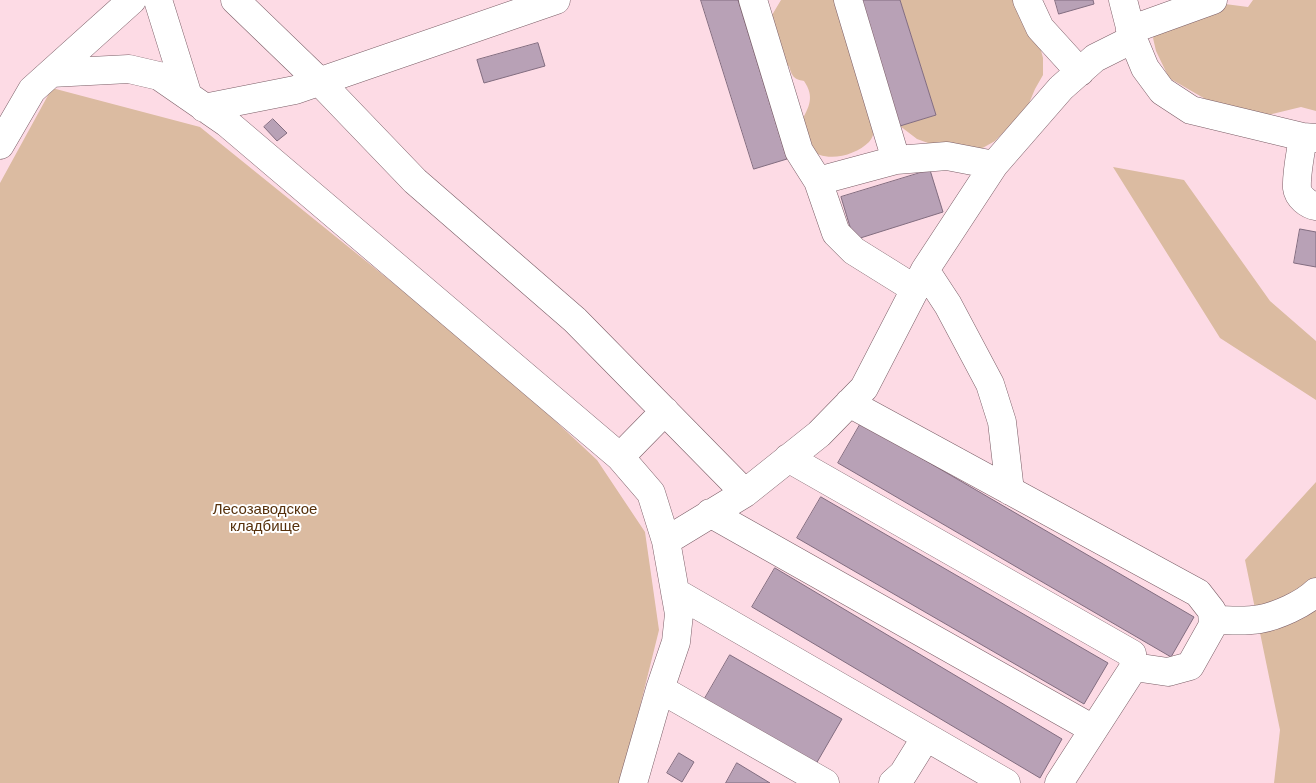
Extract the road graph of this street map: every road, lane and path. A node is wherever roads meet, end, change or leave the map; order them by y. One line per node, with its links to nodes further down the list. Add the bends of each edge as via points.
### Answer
1 (132, 0): 12 (street)
2 (158, 0): 14 (street)
3 (236, 0): 13 (street)
4 (556, 0): 13 (street)
5 (753, 0): 19 (street, via 799,151)
6 (848, 0): 17 (street)
7 (1027, 0): 11 (street, via 1040,28)
8 (1123, 0): 10 (street)
9 (1213, 0): 10 (street)
10 (1131, 34): 11 (street); 15 (street, via 1144,68 1162,91 1191,110)
11 (1080, 72): 18 (street, via 1061,88)
12 (51, 73): 14 (street, via 129,68 159,76); 16 (street, via 32,90)
13 (319, 81): 14 (street, via 295,90); 23 (street, via 416,181 575,320)
14 (196, 102): 24 (street, via 227,123)
15 (1310, 137): 20 (street, via 1297,190 1302,198)
16 (0, 144)
17 (896, 160): 18 (street, via 947,156); 19 (street)
18 (994, 165): 21 (street)
19 (818, 182): 21 (street, via 836,232 854,251)
20 (1316, 206)
21 (920, 280): 22 (street, via 864,388); 26 (street, via 948,305 990,384 1002,422)
22 (849, 404): 25 (street, via 819,434); 26 (street)
23 (665, 411): 24 (street); 27 (street)
24 (620, 457): 29 (street, via 651,492)
25 (788, 458): 27 (street); 33 (street, via 1132,654)
26 (1010, 491): 32 (street, via 1198,593 1212,610)
27 (745, 492): 28 (street)
28 (710, 513): 29 (street); 35 (street)
29 (666, 541): 30 (street)
30 (675, 592): 34 (street, via 679,614 676,642); 36 (street)
31 (1316, 592): 32 (street, via 1310,599 1260,620)
32 (1213, 620): 33 (street, via 1190,666 1168,672)
33 (1134, 667): 35 (street)
34 (660, 689): 37 (street); 38 (street)
35 (1093, 729): 41 (street)
36 (926, 737): 39 (street, via 904,774); 40 (street)
37 (633, 783)
38 (825, 783)
39 (892, 783)
40 (1006, 783)
41 (1059, 783)

